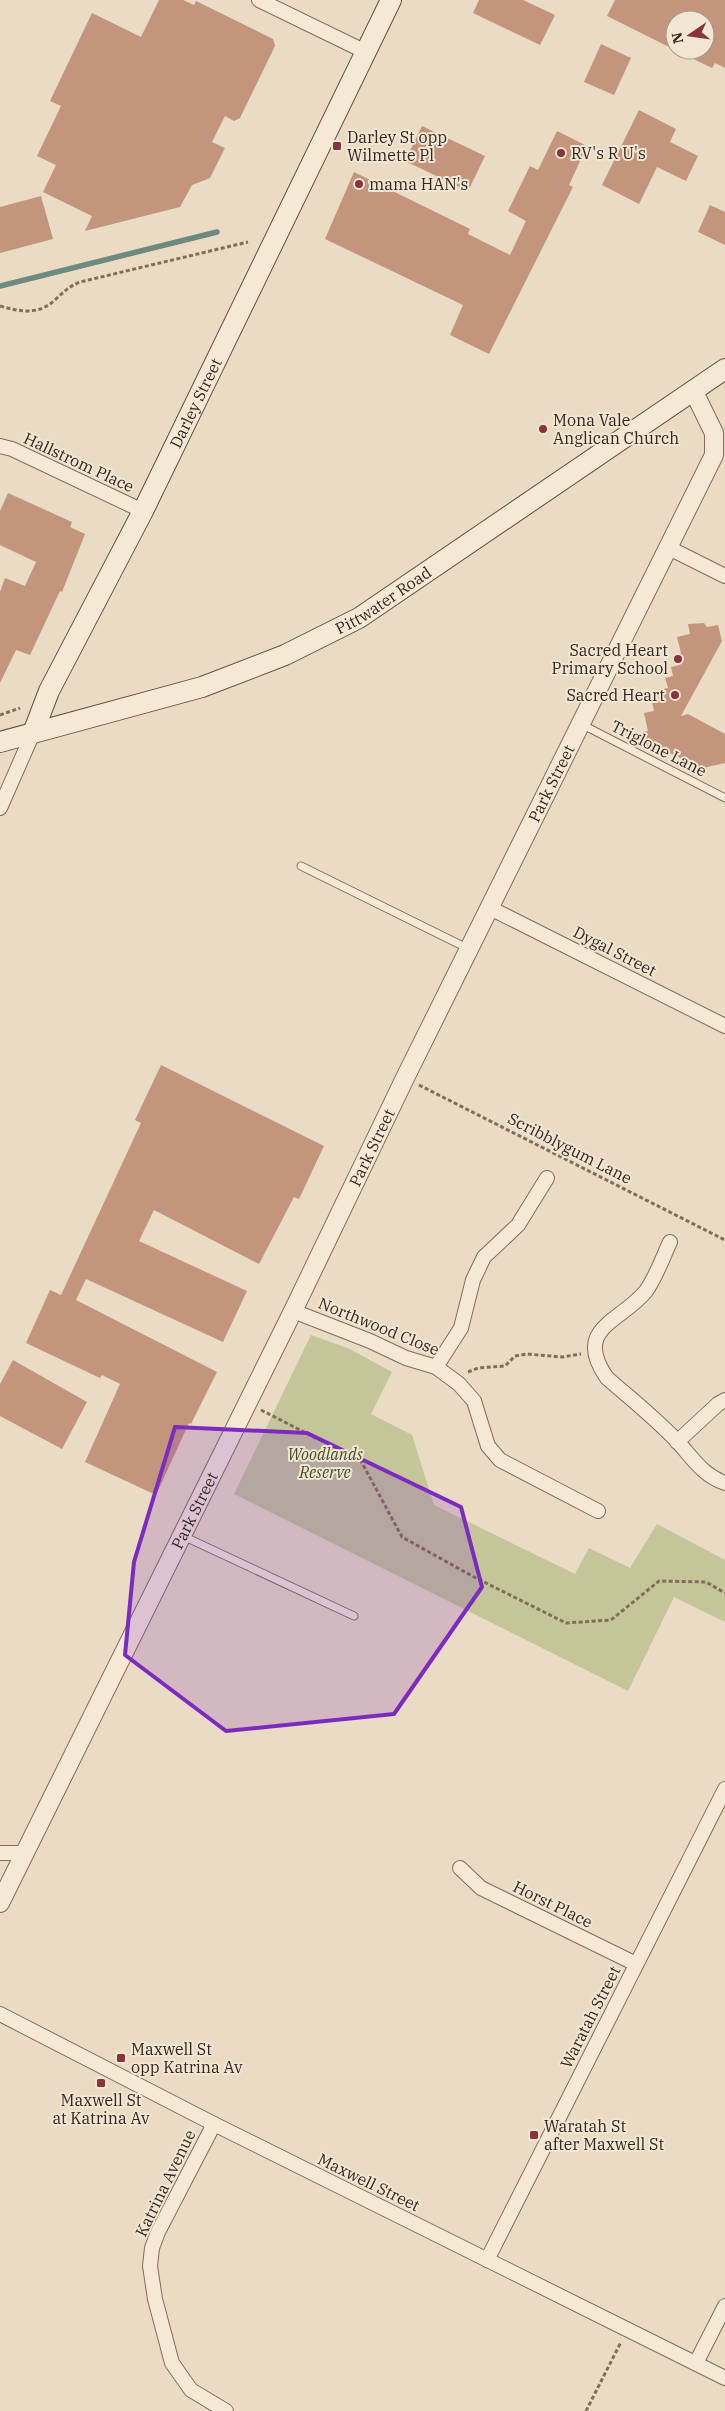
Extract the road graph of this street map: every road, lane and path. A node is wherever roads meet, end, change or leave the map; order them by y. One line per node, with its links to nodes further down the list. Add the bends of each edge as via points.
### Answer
1 (259, 0): 3 (street)
2 (392, 0): 3 (main road, Darley Street)
3 (366, 52): 9 (main road, Darley Street)
4 (248, 242): 5 (path, via 80,282 68,286 46,308 36,311 13,311)
5 (0, 306)
6 (725, 369): 7 (main road, Pittwater Road)
7 (694, 390): 10 (street, Park Street, via 714,434 714,455); 15 (main road, Pittwater Road, via 359,618 285,655 202,687)
8 (0, 446): 9 (street, Hallstrom Place)
9 (143, 511): 15 (main road, Darley Street, via 49,692)
10 (670, 548): 11 (street); 14 (street, Park Street)
11 (725, 576)
12 (20, 708): 13 (path)
13 (0, 715)
14 (581, 724): 17 (lane, Triglone Lane); 20 (street, Park Street)
15 (33, 733): 16 (main road, Pittwater Road); 18 (street, Darley Street)
16 (0, 742)
17 (725, 798)
18 (0, 808)
19 (301, 866): 21 (lane)
20 (490, 908): 21 (street, Park Street); 22 (street, Dygal Street)
21 (470, 949): 23 (street, Park Street)
22 (725, 1026)
23 (405, 1078): 25 (path, Scribblygum Lane); 27 (street, Park Street)
24 (547, 1178): 29 (street, via 518,1225 484,1257 473,1280 461,1328)
25 (725, 1240)
26 (670, 1242): 28 (street, via 647,1290 609,1320 598,1335)
27 (293, 1311): 29 (street, Northwood Close, via 406,1358); 32 (street, Park Street)
28 (594, 1353): 30 (path, via 562,1356 527,1354 515,1356 505,1366 478,1368); 33 (street, via 607,1378)
29 (436, 1366): 35 (street, Northwood Close, via 474,1401 488,1446 500,1460)
30 (466, 1374)
31 (725, 1400): 33 (street)
32 (247, 1403): 36 (street, Park Street); 37 (path, via 361,1461 402,1537 566,1623 611,1620 658,1581 706,1582)
33 (677, 1442): 34 (street, via 691,1460)
34 (725, 1483)
35 (598, 1510)
36 (180, 1535): 38 (lane); 41 (street, Park Street)
37 (725, 1593)
38 (354, 1616)
39 (725, 1789): 44 (street, Waratah Street)
40 (0, 1853): 41 (street)
41 (25, 1853): 43 (street, Park Street)
42 (460, 1868): 44 (street, Horst Place, via 480,1888)
43 (0, 1903)
44 (636, 1964): 47 (street, Waratah Street)
45 (0, 2014): 46 (street, Maxwell Street)
46 (214, 2124): 47 (street, Maxwell Street); 52 (street, Katrina Avenue, via 158,2232 150,2266 172,2363 191,2390)
47 (487, 2260): 49 (street, Maxwell Street)
48 (725, 2306): 50 (street)
49 (627, 2329): 50 (street, Maxwell Street); 53 (path)
50 (696, 2363): 51 (street, Maxwell Street)
51 (725, 2378)
52 (226, 2411)
53 (586, 2411)

